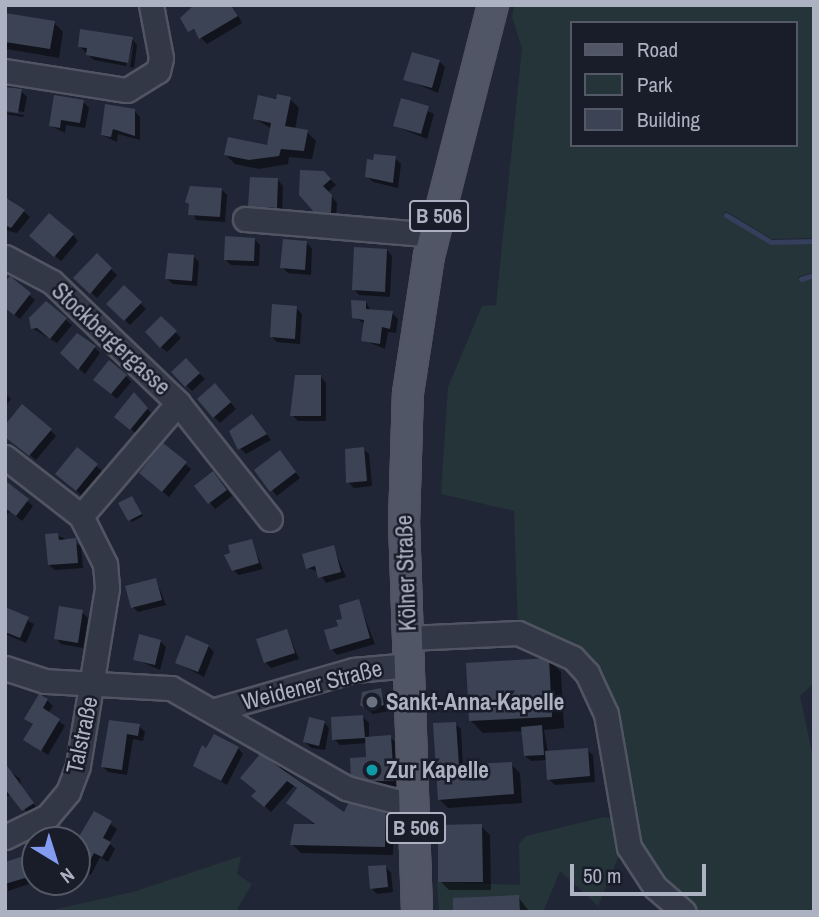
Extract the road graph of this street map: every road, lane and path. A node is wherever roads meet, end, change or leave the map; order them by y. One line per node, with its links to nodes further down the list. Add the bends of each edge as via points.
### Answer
1 (151, 5): 3 (street, via 161,58 158,71 136,86 127,90)
2 (493, 5): 5 (main road, Kölner Straße / B 506)
3 (5, 71)
4 (245, 219): 5 (street)
5 (434, 235): 11 (main road, Kölner Straße / B 506, via 408,393 404,508)
6 (5, 257): 7 (street, Stockbergergasse, via 52,282)
7 (178, 403): 9 (street, Stockbergergasse); 10 (street, Stockbergergasse, via 243,500)
8 (5, 457): 9 (street)
9 (81, 516): 13 (street, Talstraße, via 105,564 107,588)
10 (270, 519)
11 (409, 651): 14 (street, Weidener Straße); 15 (main road, Kölner Straße / B 506); 18 (street, Weidener Straße, via 518,633 573,658 587,673 606,714 629,847 655,887)
12 (5, 668): 13 (street, Weidener Straße, via 45,681)
13 (93, 682): 14 (street, Weidener Straße, via 171,688); 16 (street, Talstraße, via 78,766 68,792 48,816)
14 (215, 710): 15 (street, Weidener Straße, via 346,788)
15 (415, 802): 17 (main road, Kölner Straße / B 506)
16 (5, 837)
17 (417, 912)
18 (684, 912)

